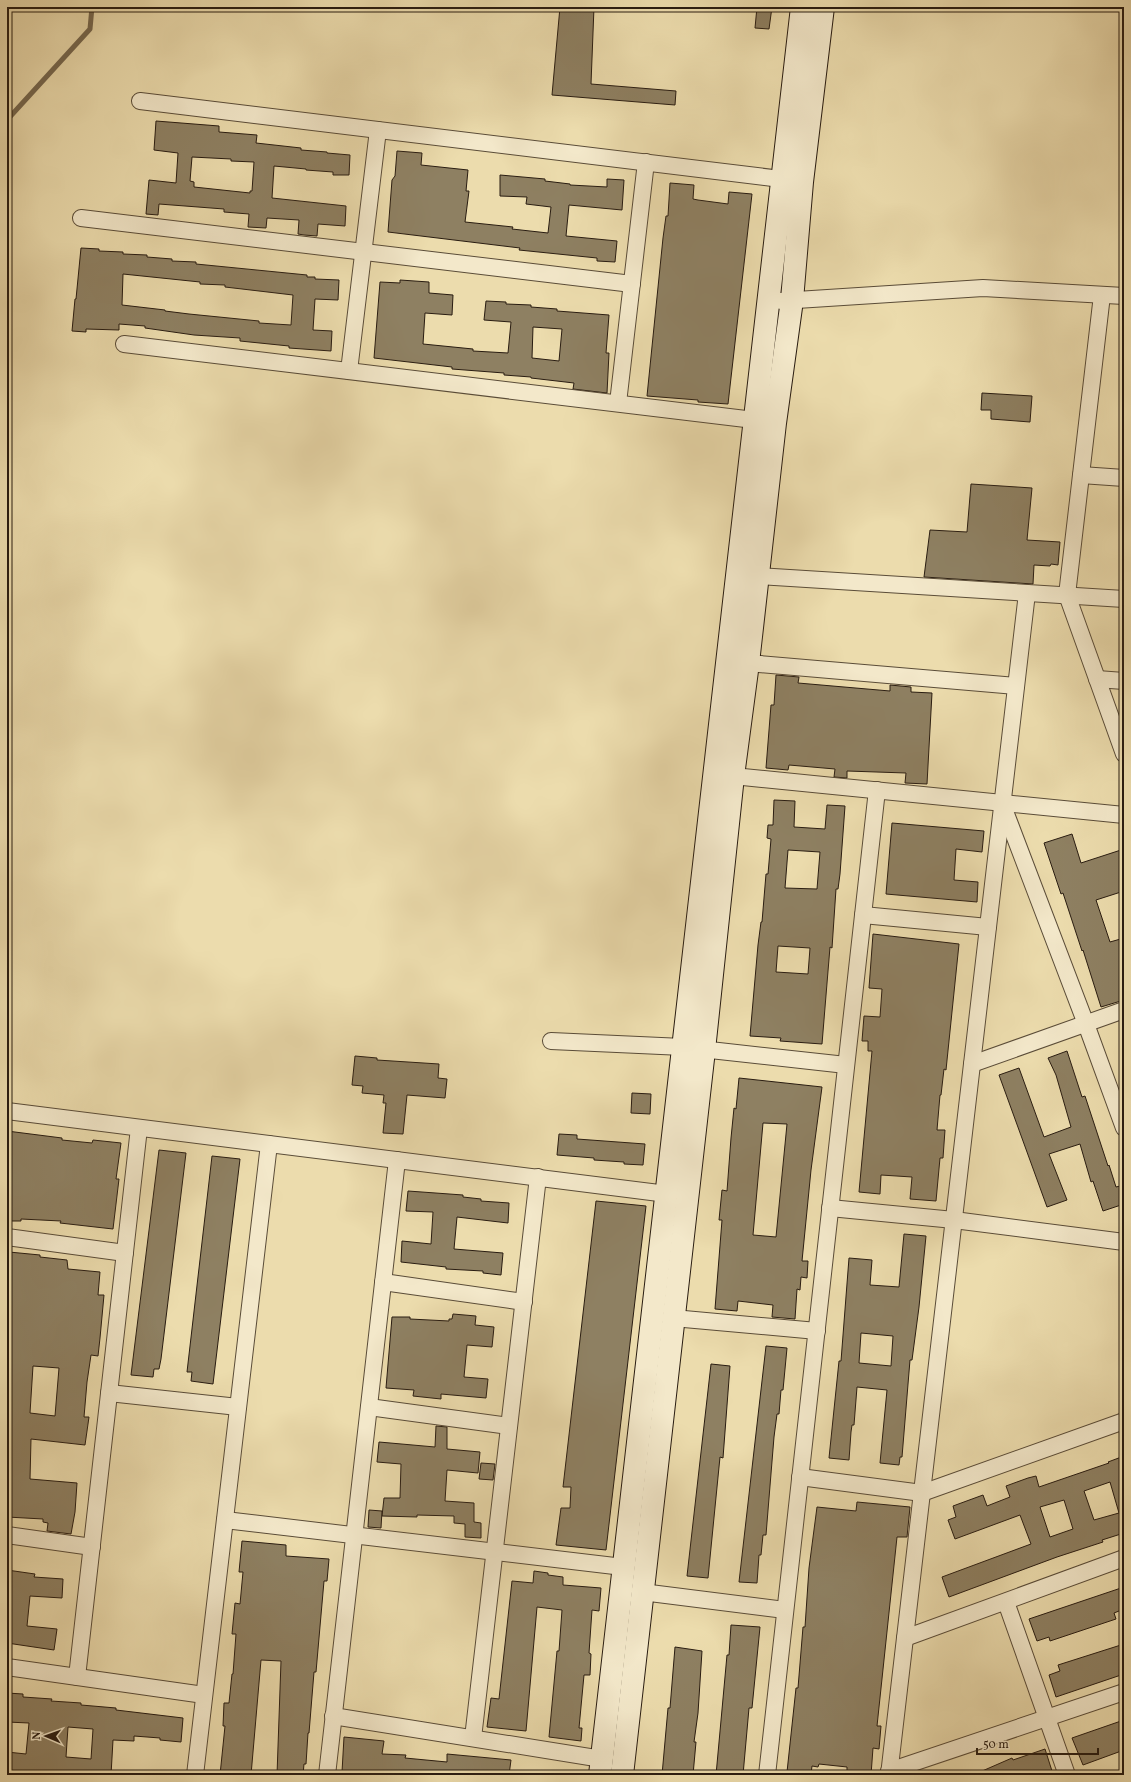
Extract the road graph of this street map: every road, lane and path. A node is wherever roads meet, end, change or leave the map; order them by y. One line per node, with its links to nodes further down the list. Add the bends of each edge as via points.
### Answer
1 (802, 7): 6 (street)
2 (823, 7): 12 (street, via 802,182)
3 (140, 101): 4 (street)
4 (378, 130): 5 (street); 8 (street)
5 (646, 162): 6 (street); 9 (street)
6 (781, 179): 13 (street)
7 (81, 218): 8 (street)
8 (364, 252): 9 (street); 15 (street)
9 (632, 284): 16 (street)
10 (1102, 295): 11 (street); 12 (street, via 983,288); 18 (street)
11 (1124, 296)
12 (792, 300): 13 (street); 20 (street)
13 (767, 301): 17 (street)
14 (124, 344): 15 (street)
15 (349, 371): 16 (street)
16 (618, 403): 17 (street)
17 (754, 420): 38 (street)
18 (1081, 475): 19 (street); 22 (street)
19 (1124, 478)
20 (758, 576): 21 (street); 24 (street)
21 (1027, 593): 22 (street); 27 (street)
22 (1067, 595): 23 (street); 25 (street)
23 (1124, 599)
24 (748, 663): 27 (street); 29 (street)
25 (1097, 679): 26 (street); 28 (street)
26 (1124, 681)
27 (1016, 686): 31 (street)
28 (1124, 754)
29 (733, 776): 30 (street); 39 (street)
30 (877, 790): 31 (street); 33 (street)
31 (1002, 802): 32 (street); 34 (street); 36 (street)
32 (1124, 815)
33 (863, 915): 34 (street); 40 (street)
34 (988, 927): 41 (street)
35 (1124, 1010): 36 (street)
36 (1086, 1024): 41 (street); 44 (street)
37 (551, 1040): 38 (street)
38 (683, 1047): 39 (street); 48 (street)
39 (704, 1050): 40 (street); 56 (street)
40 (846, 1064): 49 (street)
41 (972, 1064): 50 (street)
42 (7, 1111): 43 (street)
43 (140, 1128): 45 (street); 53 (street)
44 (1124, 1128)
45 (269, 1144): 46 (street); 59 (street)
46 (397, 1160): 47 (street); 54 (street)
47 (538, 1177): 48 (street); 55 (street)
48 (667, 1194): 71 (street)
49 (830, 1208): 50 (street); 57 (street)
50 (954, 1220): 52 (street); 64 (street)
51 (7, 1237): 53 (street)
52 (1124, 1242)
53 (125, 1253): 58 (street)
54 (383, 1282): 55 (street); 60 (street)
55 (524, 1302): 62 (street)
56 (673, 1318): 57 (street); 72 (street)
57 (816, 1331): 63 (street)
58 (109, 1393): 59 (street); 68 (street)
59 (238, 1407): 65 (street)
60 (369, 1407): 62 (street); 67 (street)
61 (1124, 1421): 64 (street)
62 (509, 1426): 69 (street)
63 (800, 1477): 64 (street); 74 (street)
64 (922, 1493): 75 (street)
65 (225, 1520): 67 (street); 79 (street)
66 (7, 1535): 68 (street)
67 (354, 1535): 69 (street); 80 (street)
68 (92, 1547): 77 (street)
69 (495, 1551): 71 (street); 82 (street)
70 (1124, 1558): 73 (street)
71 (623, 1567): 83 (street)
72 (642, 1592): 74 (street); 87 (street)
73 (1006, 1602): 75 (street); 81 (street)
74 (785, 1610): 88 (street)
75 (905, 1638): 84 (street)
76 (7, 1667): 77 (street)
77 (77, 1678): 79 (street)
78 (1124, 1692): 81 (street)
79 (204, 1695): 85 (street)
80 (333, 1716): 82 (street); 86 (street)
81 (1047, 1718): 84 (street); 89 (street)
82 (473, 1738): 83 (street)
83 (601, 1767)
84 (889, 1773)
85 (194, 1775)
86 (327, 1775)
87 (622, 1775)
88 (767, 1775)
89 (1067, 1775)

